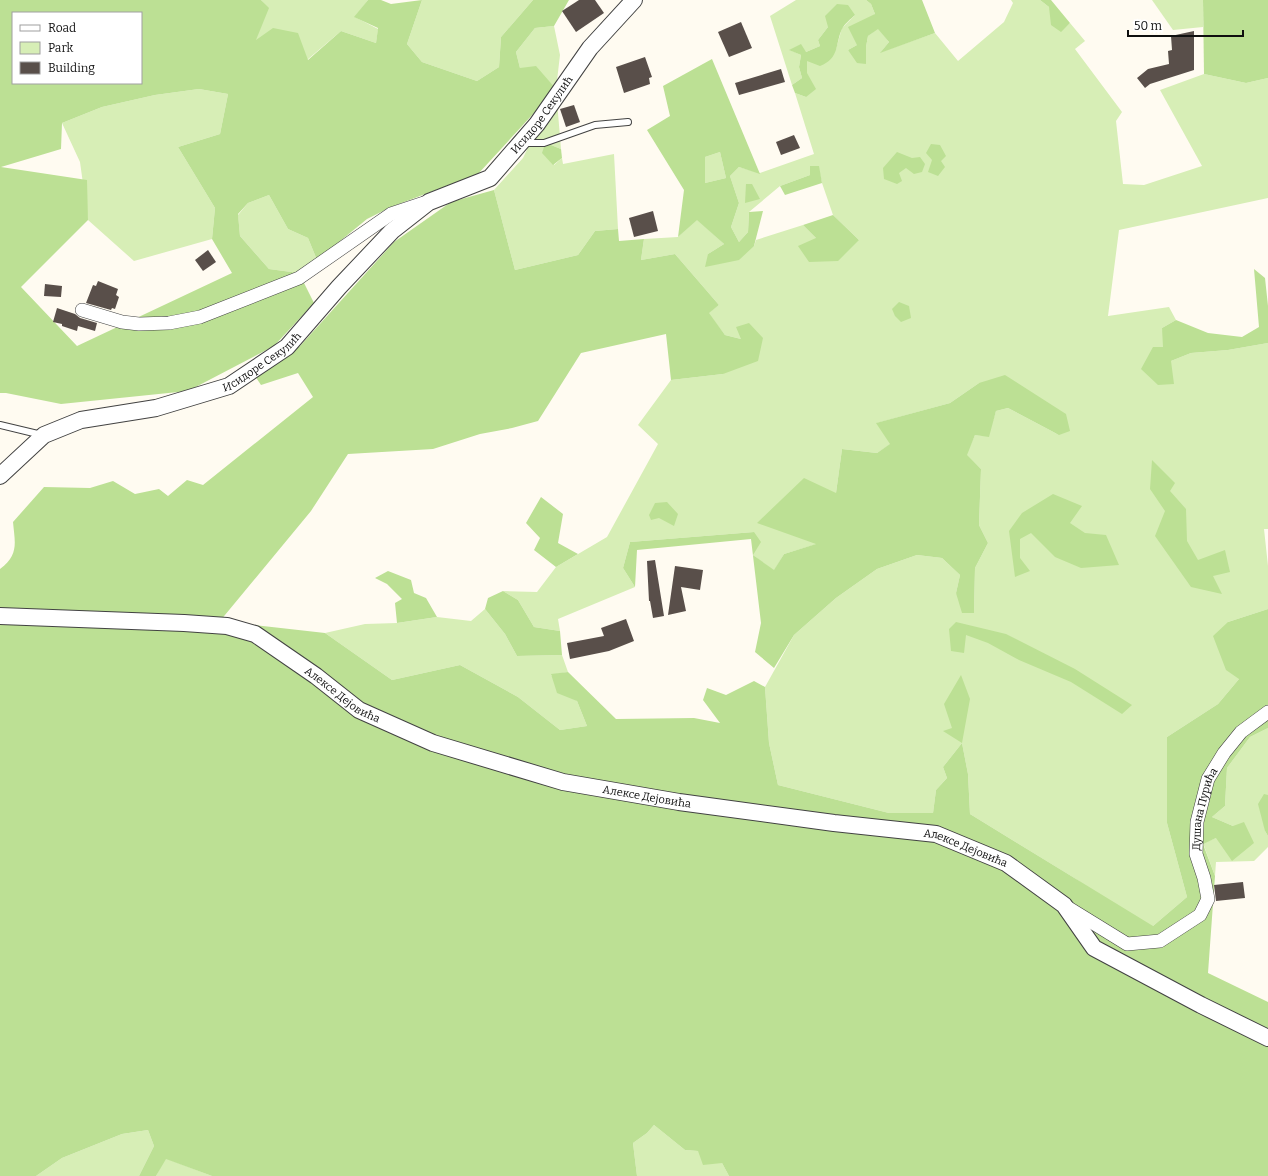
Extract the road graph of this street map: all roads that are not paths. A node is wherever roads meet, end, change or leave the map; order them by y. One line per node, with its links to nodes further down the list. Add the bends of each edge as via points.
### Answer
1 (634, 0): 3 (street, Исидоре Секулић, via 590,48)
2 (628, 122): 3 (lane, via 595,125 544,143)
3 (521, 143): 4 (street, Исидоре Секулић, via 490,178)
4 (429, 202): 5 (street, Исидоре Секулић, via 391,214 300,278 200,317 169,324 139,324 122,322); 7 (street, Исидоре Секулић, via 392,231 339,287 287,348 229,386 156,408 82,420)
5 (82, 310)
6 (0, 425): 7 (lane)
7 (44, 435): 8 (street)
8 (0, 476)
9 (0, 616): 11 (street, Алексе Дејовића, via 227,626 255,634 316,676 359,710 433,743 563,782 686,803 936,834 1006,863)
10 (1268, 712): 11 (street, Душана Пурића, via 1242,732 1224,753 1208,779 1197,822 1196,854 1208,900 1200,915 1160,941 1127,944)
11 (1064, 905): 12 (street, Алексе Дејовића, via 1094,948 1201,1006)
12 (1268, 1038)

